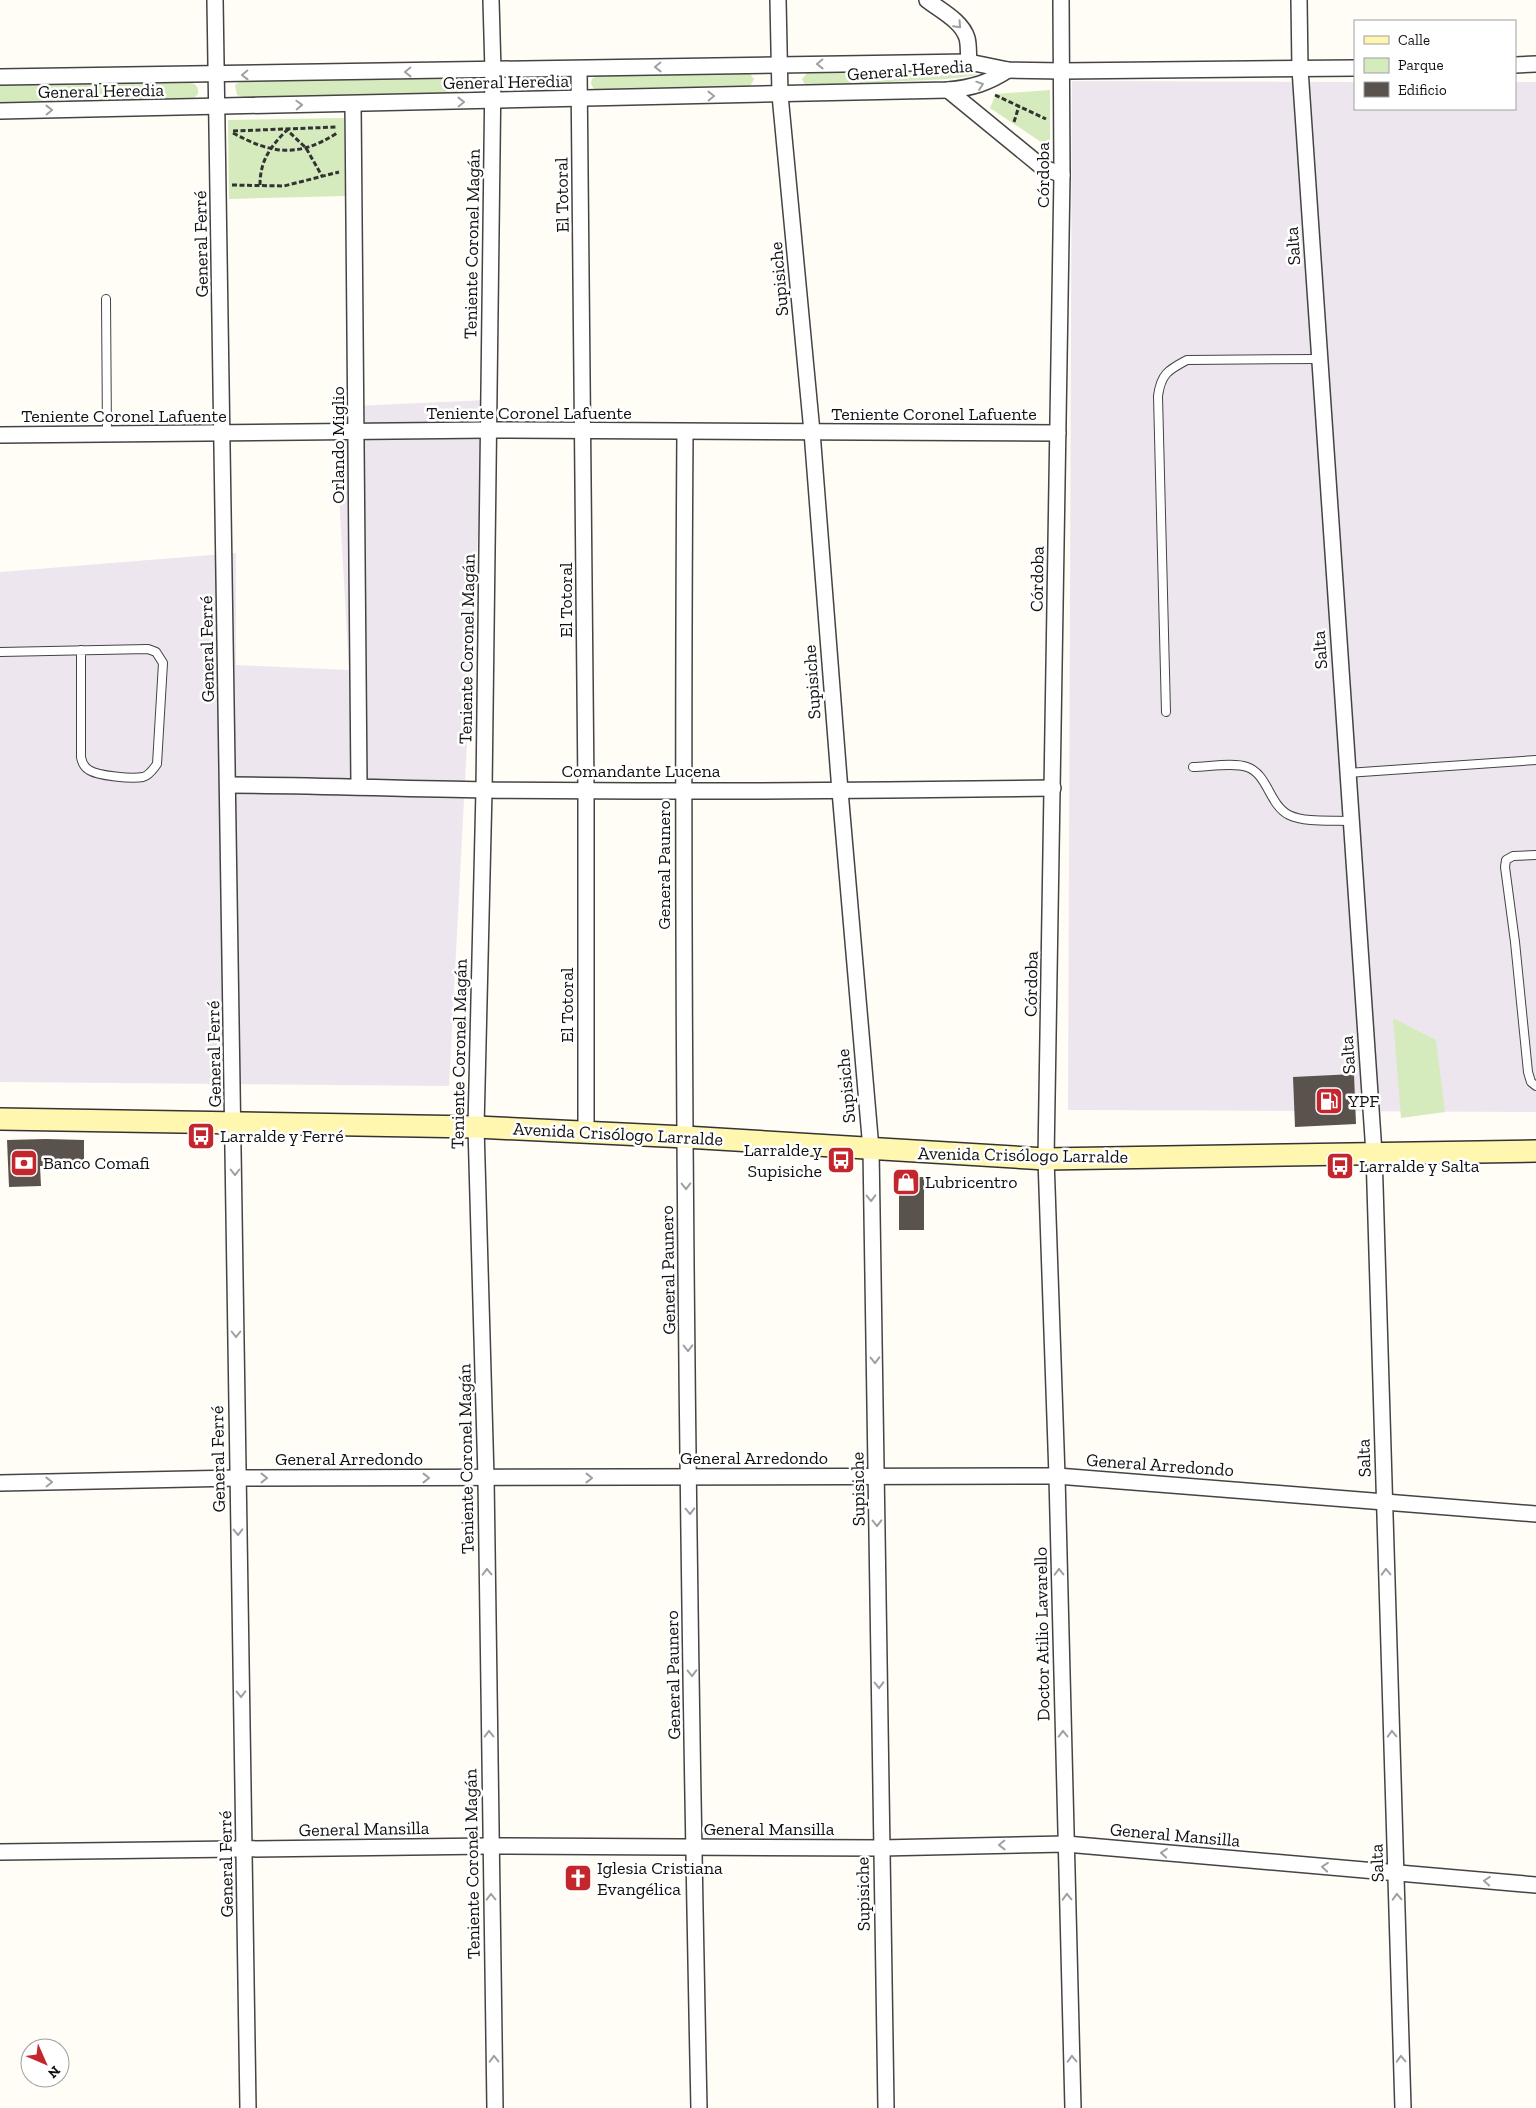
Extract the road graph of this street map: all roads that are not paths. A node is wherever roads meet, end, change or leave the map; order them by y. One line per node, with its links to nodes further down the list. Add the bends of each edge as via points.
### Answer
1 (216, 0): 17 (street, General Ferré)
2 (491, 0): 15 (street, Teniente Coronel Magán)
3 (778, 0): 8 (street)
4 (927, 0): 7 (street, one-way to 7, via 958,23 967,38)
5 (1061, 0): 16 (street, Córdoba)
6 (1299, 0): 13 (street, Salta)
7 (969, 62): 8 (street, General Heredia, one-way to 8); 14 (street, General Heredia)
8 (778, 64): 12 (street, General Heredia, one-way to 12); 20 (street, Supisiche)
9 (1536, 64): 10 (street)
10 (1516, 65)
11 (1354, 68): 13 (street, General Heredia)
12 (579, 69): 15 (street, General Heredia); 21 (street, El Totoral)
13 (1300, 69): 16 (street, General Heredia); 28 (street, Salta)
14 (1008, 70): 16 (street, General Heredia); 19 (street, General Heredia, one-way to 14, via 977,86)
15 (493, 71): 17 (street, General Heredia, one-way to 17); 22 (street, Teniente Coronel Magán)
16 (1063, 72): 26 (street, Córdoba)
17 (216, 75): 18 (street, General Heredia); 24 (street, General Ferré)
18 (0, 77)
19 (948, 90): 20 (street, General Heredia); 26 (street, via 1042,167)
20 (780, 95): 21 (street, General Heredia, one-way to 20); 33 (street, Supisiche)
21 (580, 99): 22 (street, General Heredia); 30 (street, El Totoral)
22 (493, 102): 23 (street, General Heredia, one-way to 22); 29 (street, Teniente Coronel Magán)
23 (353, 104): 24 (street, General Heredia, one-way to 23); 31 (street, Orlando Miglio)
24 (216, 107): 25 (street, General Heredia, one-way to 24); 35 (street, General Ferré)
25 (0, 111)
26 (1062, 175): 34 (street, Córdoba)
27 (106, 299): 37 (lane)
28 (1319, 359): 40 (lane, via 1187,360 1171,368 1160,381); 43 (street, Salta)
29 (488, 430): 30 (street, Teniente Coronel Lafuente); 31 (street, Teniente Coronel Lafuente); 47 (street, Teniente Coronel Magán)
30 (584, 430): 32 (street, Teniente Coronel Lafuente); 48 (street, El Totoral)
31 (356, 432): 35 (street, Teniente Coronel Lafuente); 45 (street, Orlando Miglio)
32 (686, 432): 33 (street, Teniente Coronel Lafuente); 49 (street, General Paunero)
33 (812, 432): 34 (street, Teniente Coronel Lafuente); 50 (street, Supisiche)
34 (1058, 433): 46 (street, Córdoba)
35 (222, 434): 37 (street, Teniente Coronel Lafuente); 44 (street, General Ferré)
36 (0, 435): 37 (street, Teniente Coronel Lafuente)
37 (107, 435)
38 (81, 650): 38 (lane, via 148,649 156,652 163,663 157,764 144,777 100,775 83,765); 39 (lane)
39 (0, 652)
40 (1166, 712)
41 (1536, 760): 43 (lane)
42 (1193, 767): 51 (lane, via 1245,766 1259,775 1278,808 1288,815)
43 (1347, 773): 51 (street, Salta)
44 (228, 784): 45 (street, Comandante Lucena); 55 (street, General Ferré)
45 (359, 785): 47 (street, Comandante Lucena)
46 (1053, 788): 50 (street, Comandante Lucena); 62 (street, Córdoba)
47 (484, 790): 48 (street, Comandante Lucena); 56 (street, Teniente Coronel Magán)
48 (586, 790): 49 (street, Comandante Lucena); 57 (street, El Totoral)
49 (682, 790): 50 (street, Comandante Lucena); 58 (street, General Paunero)
50 (840, 791): 59 (street, Supisiche)
51 (1351, 821): 61 (street, Salta)
52 (1536, 855): 53 (lane, via 1513,856 1506,860 1505,867 1516,942 1528,1072)
53 (1536, 1086)
54 (0, 1119): 55 (main road, Avenida Crisólogo Larralde)
55 (234, 1123): 56 (main road, Avenida Crisólogo Larralde); 66 (street, General Ferré, one-way to 66)
56 (476, 1127): 57 (main road, Avenida Crisólogo Larralde); 67 (street, Teniente Coronel Magán)
57 (586, 1132): 58 (main road, Avenida Crisólogo Larralde)
58 (685, 1137): 59 (main road, Avenida Crisólogo Larralde); 65 (street, General Paunero, one-way to 65)
59 (870, 1149): 62 (main road, Avenida Crisólogo Larralde); 63 (street, Supisiche, one-way to 63)
60 (1536, 1151): 61 (main road, Avenida Crisólogo Larralde)
61 (1374, 1153): 62 (main road, Avenida Crisólogo Larralde); 69 (street, Salta)
62 (1046, 1160): 64 (street, Doctor Atilio Lavarello)
63 (877, 1476): 64 (street, General Arredondo); 65 (street, General Arredondo); 74 (street, Supisiche, one-way to 74)
64 (1057, 1476): 69 (street, General Arredondo); 71 (street, Doctor Atilio Lavarello, one-way to 64)
65 (690, 1477): 67 (street, General Arredondo, one-way to 65); 73 (street, General Paunero, one-way to 73)
66 (237, 1478): 67 (street, General Arredondo, one-way to 67); 68 (street, General Arredondo, one-way to 66); 75 (street, General Ferré, one-way to 75)
67 (486, 1478): 72 (street, Teniente Coronel Magán, one-way to 67)
68 (0, 1483)
69 (1384, 1501): 70 (street, General Arredondo); 77 (street, Salta, one-way to 69)
70 (1536, 1514)
71 (1066, 1844): 74 (street, General Mansilla, one-way to 74); 77 (street, General Mansilla, one-way to 71); 83 (street, Doctor Atilio Lavarello, one-way to 71)
72 (490, 1846): 73 (street, General Mansilla); 75 (street, General Mansilla); 80 (street, Teniente Coronel Magán, one-way to 72)
73 (694, 1848): 74 (street, General Mansilla); 81 (street, General Paunero)
74 (881, 1848): 82 (street, Supisiche)
75 (244, 1849): 76 (street, General Mansilla); 79 (street, General Ferré)
76 (0, 1852)
77 (1396, 1874): 78 (street, General Mansilla, one-way to 77); 84 (street, Salta, one-way to 77)
78 (1536, 1884)
79 (248, 2108)
80 (495, 2108)
81 (699, 2108)
82 (886, 2108)
83 (1073, 2108)
84 (1403, 2108)

